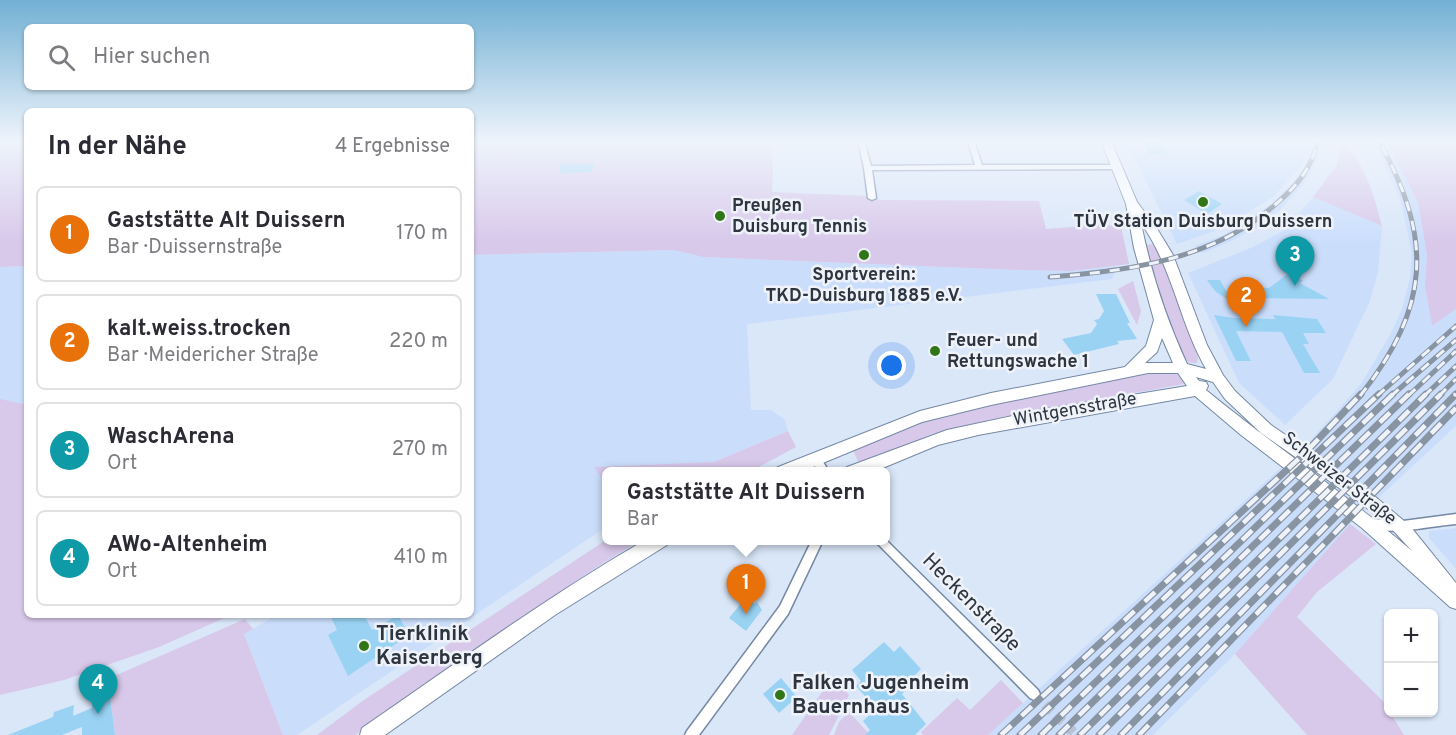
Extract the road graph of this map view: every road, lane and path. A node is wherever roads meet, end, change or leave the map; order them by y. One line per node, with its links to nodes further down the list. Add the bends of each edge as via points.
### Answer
1 (869, 175): 3 (street)
2 (1120, 175): 4 (main road)
3 (872, 198)
4 (1132, 204): 5 (main road, Schweizer Straße); 8 (main road, Schweizer Straße, via 1167,255)
5 (1160, 320): 6 (main road, Schweizer Straße); 7 (main road, Wintgensstraße, via 1152,348)
6 (1182, 369): 7 (main road, Wintgensstraße); 8 (main road, Wintgensstraße); 9 (main road, Schweizer Straße)
7 (1130, 370): 10 (main road, Wintgensstraße, via 920,417)
8 (1215, 377): 9 (main road, Wintgensstraße); 14 (main road, Schweizer Straße, via 1279,438)
9 (1197, 390): 11 (main road, Wintgensstraße, via 994,425 938,439); 13 (main road, Schweizer Straße, via 1246,432)
10 (820, 465)
11 (882, 466)
12 (1456, 519): 14 (street)
13 (1368, 523): 14 (street); 18 (main road, Schweizer Straße)
14 (1400, 527): 18 (street); 19 (main road, Schweizer Straße, via 1433,564)
15 (653, 545): 21 (main road, via 571,594)
16 (816, 545): 22 (street, via 779,618)
17 (884, 545): 20 (street, Heckenstraße)
18 (1400, 550): 19 (main road, Schweizer Straße)
19 (1456, 599)
20 (1034, 694)
21 (369, 735)
22 (691, 735)

